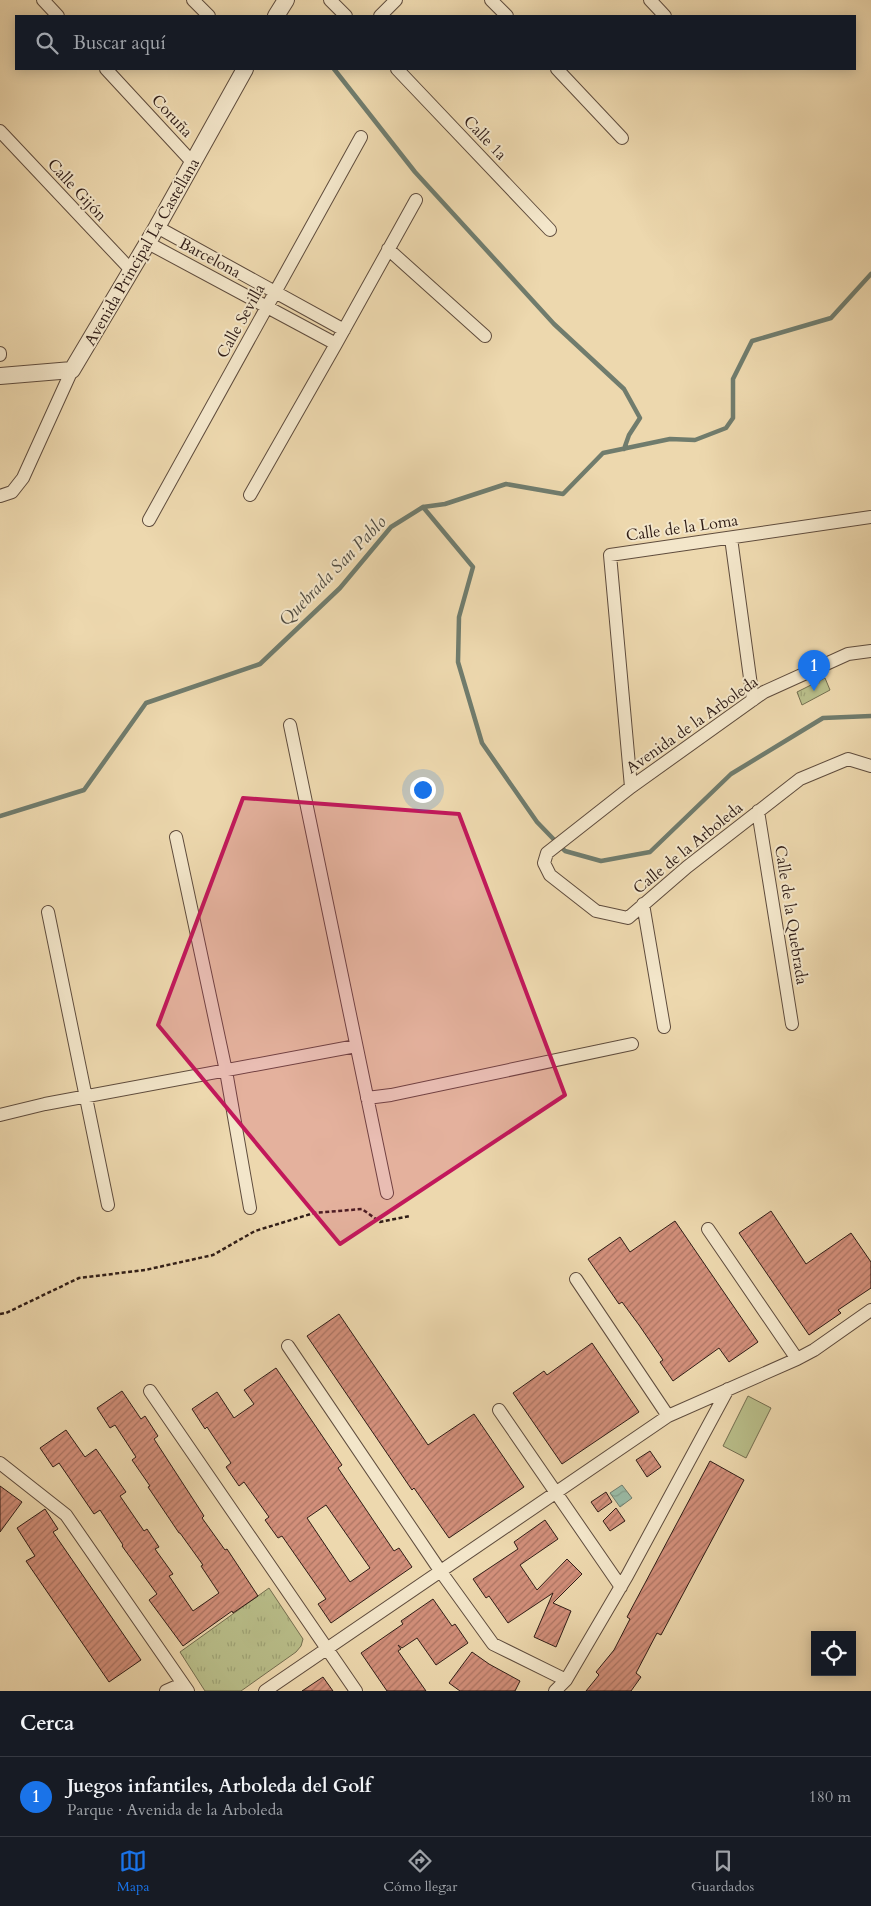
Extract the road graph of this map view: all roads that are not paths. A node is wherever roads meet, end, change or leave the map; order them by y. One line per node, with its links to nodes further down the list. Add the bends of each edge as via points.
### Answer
1 (43, 0): 8 (street)
2 (193, 0): 9 (street)
3 (286, 0): 10 (street)
4 (330, 0): 11 (street)
5 (396, 0): 12 (street)
6 (491, 0): 13 (street)
7 (650, 0): 14 (street)
8 (57, 15)
9 (208, 15)
10 (277, 15)
11 (345, 15)
12 (381, 15)
13 (505, 15)
14 (664, 15)
15 (107, 70): 22 (street, Coruña)
16 (244, 70): 22 (street, Avenida Principal La Castellana)
17 (398, 70): 25 (street, Calle 1a)
18 (558, 70): 21 (street)
19 (0, 132): 28 (street, Calle Gijón)
20 (360, 137): 29 (street, Calle Sevilla)
21 (622, 138)
22 (193, 163): 24 (street, Avenida Principal La Castellana)
23 (416, 200): 27 (street)
24 (157, 227): 26 (street, Avenida Principal La Castellana); 29 (street, Barcelona)
25 (550, 230)
26 (148, 243): 28 (street, Avenida Principal La Castellana); 30 (street, Barcelona)
27 (388, 248): 31 (street); 32 (street)
28 (131, 270): 34 (street, Avenida Principal La Castellana)
29 (275, 292): 30 (street, Calle Sevilla); 31 (street, Barcelona)
30 (267, 307): 33 (street, Barcelona); 39 (street, Calle Sevilla)
31 (344, 330): 33 (street)
32 (485, 336)
33 (336, 344): 36 (street)
34 (72, 370): 35 (street); 37 (street, via 23,478 12,492)
35 (0, 376)
36 (250, 495)
37 (0, 496)
38 (871, 518): 40 (street, Calle de la Loma)
39 (149, 520)
40 (731, 538): 42 (street); 45 (street, Calle de la Loma, via 610,555)
41 (871, 651): 42 (street, Avenida de la Arboleda, via 848,654)
42 (753, 700): 45 (street, Avenida de la Arboleda)
43 (290, 724): 54 (street)
44 (871, 766): 46 (street, Calle de la Arboleda, via 848,759 800,779)
45 (631, 787): 48 (street, Avenida de la Arboleda)
46 (758, 811): 49 (street, Calle de la Arboleda); 51 (street, Calle de la Quebrada)
47 (176, 837): 55 (street)
48 (547, 853): 49 (street, Calle de la Arboleda, via 544,863 550,875 596,911 628,918)
49 (643, 904): 52 (street)
50 (48, 912): 56 (street)
51 (792, 1024)
52 (664, 1027)
53 (632, 1044): 57 (street)
54 (356, 1046): 55 (street); 57 (street)
55 (226, 1071): 56 (street); 61 (street)
56 (86, 1097): 58 (street); 60 (street)
57 (367, 1098): 59 (street)
58 (0, 1115)
59 (387, 1194)
60 (108, 1206)
61 (250, 1208)
62 (708, 1229): 66 (street)
63 (576, 1279): 70 (street)
64 (871, 1310): 66 (street)
65 (288, 1346): 73 (street)
66 (797, 1359): 67 (street)
67 (728, 1389): 70 (street); 74 (street)
68 (150, 1391): 75 (street)
69 (499, 1410): 72 (street)
70 (668, 1416): 72 (street)
71 (0, 1463): 77 (street, via 66,1515)
72 (556, 1493): 73 (street); 74 (street)
73 (441, 1572): 75 (street); 76 (street, via 493,1644)
74 (621, 1586): 76 (street)
75 (326, 1649): 79 (street); 80 (street)
76 (566, 1680): 81 (street)
77 (185, 1687): 78 (street)
78 (166, 1691)
79 (265, 1691)
80 (356, 1691)
81 (555, 1691)

